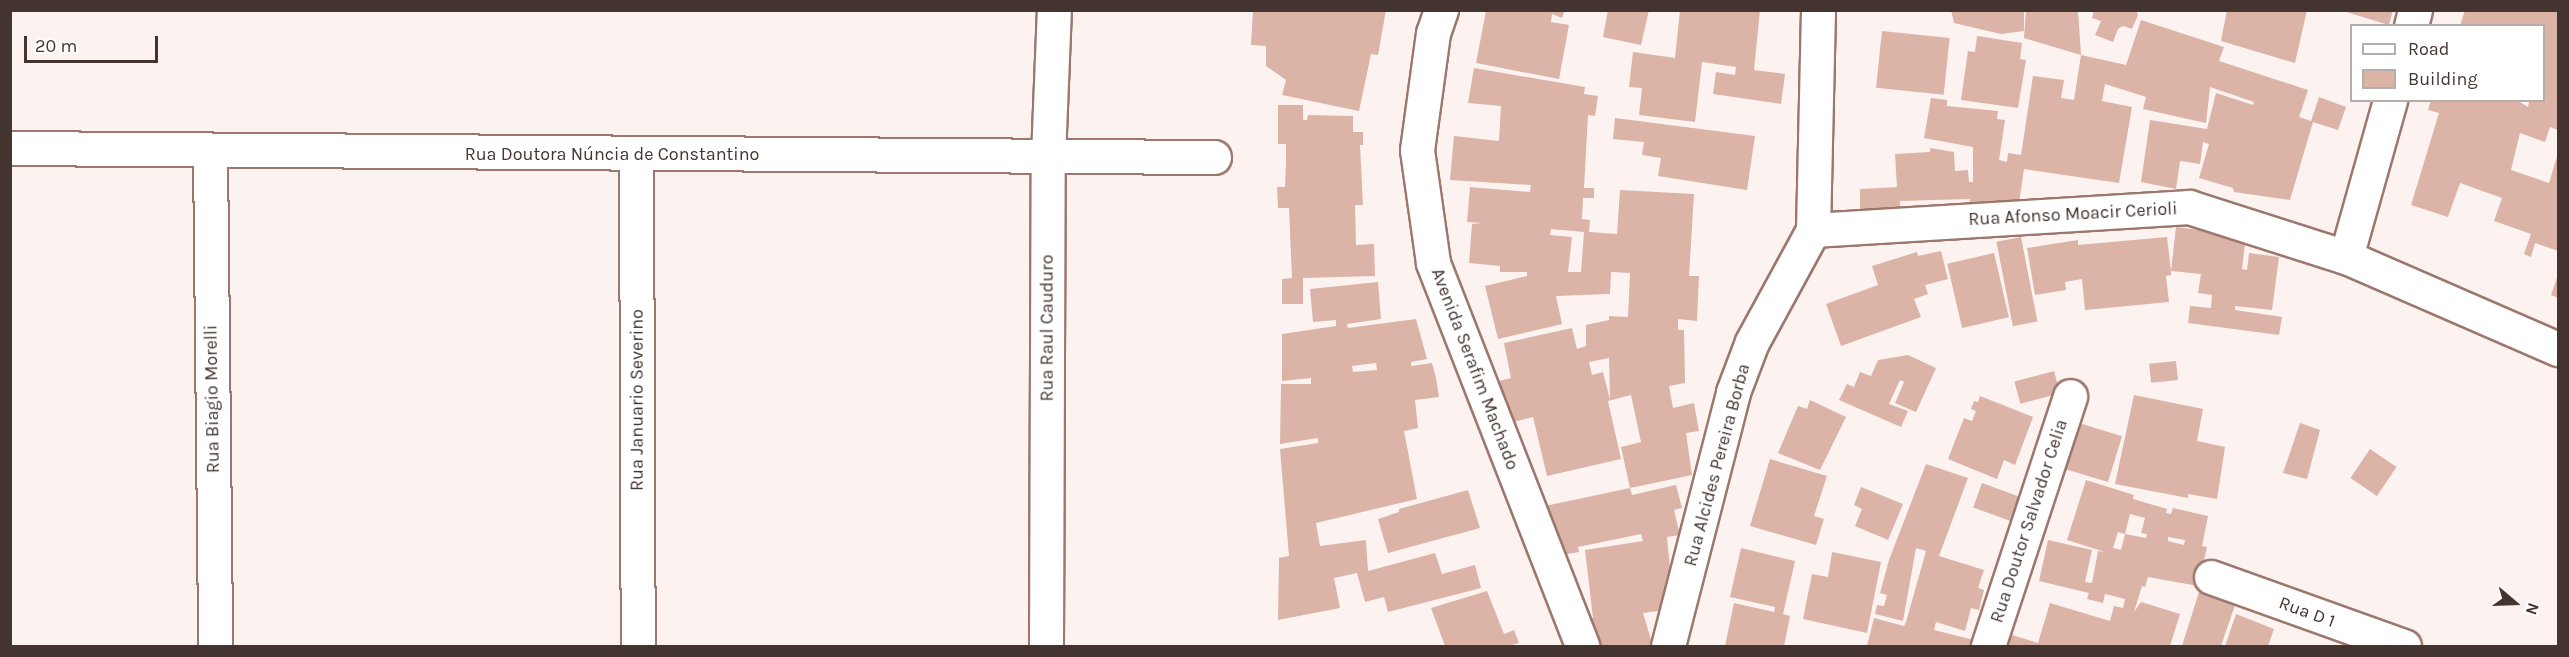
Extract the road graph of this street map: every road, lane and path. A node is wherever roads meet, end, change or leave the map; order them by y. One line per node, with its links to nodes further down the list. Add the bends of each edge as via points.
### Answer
1 (1054, 10): 8 (street, Rua Raul Cauduro)
2 (1441, 10): 18 (street, Avenida Serafim Machado, via 1433,33 1417,150 1433,263)
3 (1818, 10): 10 (street, Rua Alcides Pereira Borba)
4 (2389, 102): 11 (street)
5 (10, 148): 6 (street, Rua Doutora Núncia de Constantino)
6 (210, 152): 7 (street, Rua Doutora Núncia de Constantino); 15 (street, Rua Biagio Morelli)
7 (636, 154): 8 (street, Rua Doutora Núncia de Constantino); 16 (street, Rua Januario Severino)
8 (1048, 157): 9 (street, Rua Doutora Núncia de Constantino); 17 (street, Rua Raul Cauduro)
9 (1214, 157)
10 (1813, 230): 11 (street, Rua Afonso Moacir Cerioli, via 2189,207); 19 (street, Rua Alcides Pereira Borba, via 1752,342 1733,392)
11 (2346, 257): 12 (street, Rua Afonso Moacir Cerioli)
12 (2559, 349)
13 (2070, 396): 20 (street, Rua Doutor Salvador Celia)
14 (2211, 577): 21 (street, Rua D 1)
15 (215, 646)
16 (638, 646)
17 (1046, 646)
18 (1582, 646)
19 (1668, 646)
20 (1988, 646)
21 (2404, 646)

